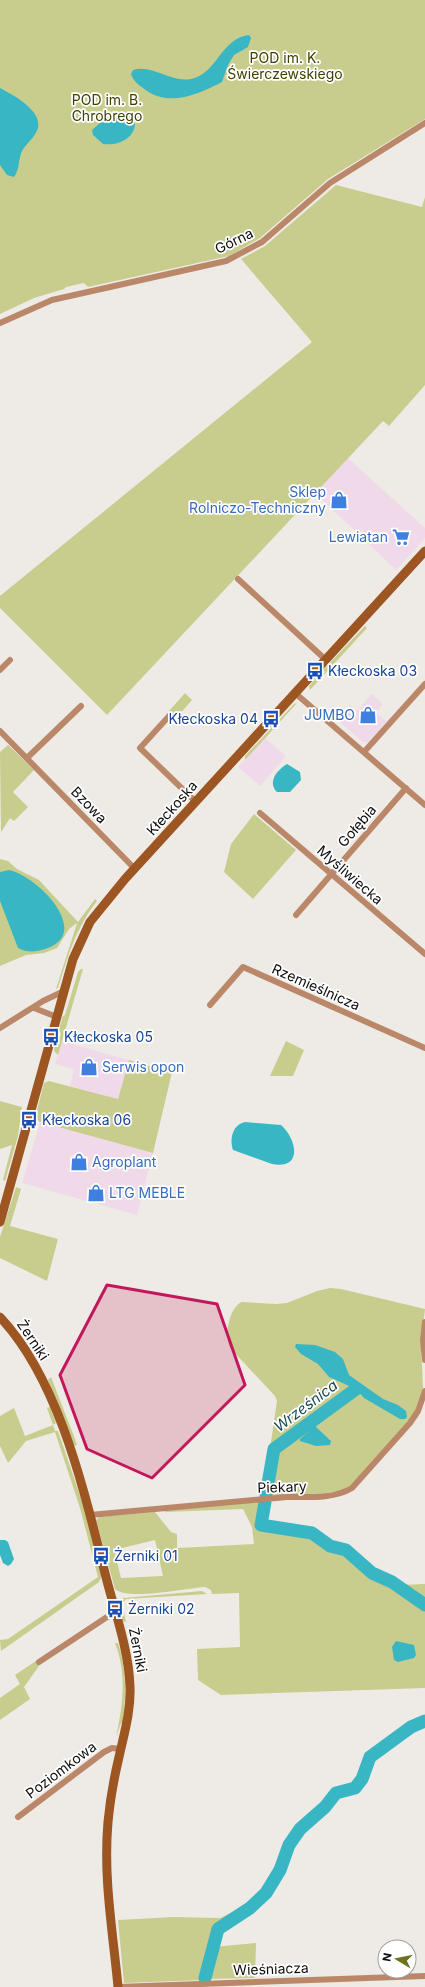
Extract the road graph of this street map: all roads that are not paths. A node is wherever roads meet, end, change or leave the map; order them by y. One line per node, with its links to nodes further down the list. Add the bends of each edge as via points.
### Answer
1 (425, 123): 2 (street, Górna, via 330,183 262,242 226,261 52,300)
2 (0, 323)
3 (425, 551): 6 (main road, Kłeckoska)
4 (238, 579): 6 (street)
5 (10, 660): 7 (street)
6 (326, 660): 9 (main road, Kłeckoska)
7 (0, 670)
8 (425, 684): 13 (street)
9 (295, 693): 13 (street); 16 (main road, Kłeckoska)
10 (81, 706): 14 (street)
11 (170, 715): 16 (street, via 140,748)
12 (0, 731): 14 (street, Bzowa)
13 (364, 752): 15 (street)
14 (27, 758): 19 (street, Bzowa)
15 (406, 788): 17 (street); 20 (street, Gołębia)
16 (196, 802): 19 (main road, Kłeckoska)
17 (425, 805)
18 (260, 813): 20 (street, Myśliwiecka)
19 (134, 869): 23 (main road, Kłeckoska, via 87,928 73,959)
20 (331, 874): 21 (street, Gołębia); 22 (street, Myśliwiecka)
21 (296, 915)
22 (425, 954)
23 (64, 991): 25 (street); 26 (main road, Kłeckoska)
24 (210, 1005): 28 (street, Rzemieślnicza, via 243,967)
25 (34, 1008): 26 (street); 27 (street)
26 (57, 1017): 29 (main road, Kłeckoska)
27 (0, 1028)
28 (425, 1048)
29 (0, 1222)
30 (0, 1317): 34 (main road, Żerniki, via 22,1343 48,1390)
31 (425, 1322): 32 (street)
32 (425, 1360)
33 (425, 1391): 34 (street, Piekary, via 421,1406 410,1423 347,1491 312,1498 287,1497)
34 (90, 1515): 35 (main road, Żerniki)
35 (116, 1614): 36 (street, via 107,1617); 37 (main road, Żerniki, via 130,1686 130,1706)
36 (39, 1662)
37 (121, 1749): 38 (street, Poziomkowa, via 112,1748 104,1752); 40 (main road, Żerniki, via 111,1799 107,1844)
38 (18, 1817)
39 (425, 1976): 40 (street, Wieśniacza)
40 (118, 1987)

